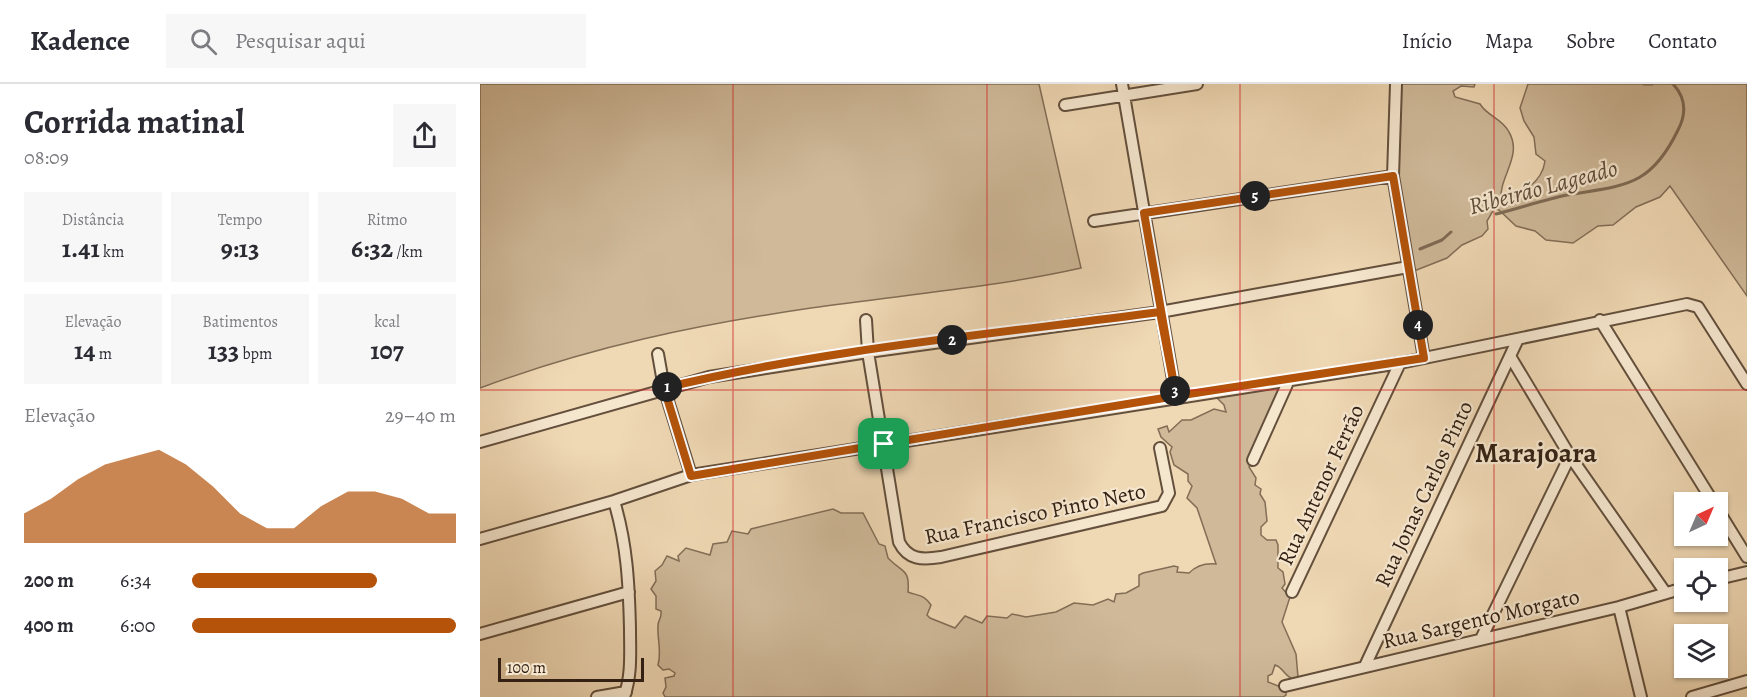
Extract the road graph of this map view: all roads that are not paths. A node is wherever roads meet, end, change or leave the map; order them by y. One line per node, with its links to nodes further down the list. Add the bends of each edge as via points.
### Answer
1 (1197, 84): 3 (street)
2 (1396, 84): 5 (street)
3 (1124, 89): 4 (street); 6 (street)
4 (1065, 105)
5 (1393, 176): 6 (street); 8 (street)
6 (1144, 213): 7 (street); 9 (street)
7 (1094, 221)
8 (1408, 267): 9 (street); 16 (street)
9 (1160, 312): 13 (street); 21 (street)
10 (866, 320): 13 (street)
11 (1600, 320): 12 (street); 19 (street, via 1687,304 1698,308); 28 (street)
12 (1518, 339): 15 (street, Rua Jonas Carlos Pinto); 16 (street)
13 (868, 352): 20 (street, via 709,377); 23 (street)
14 (658, 354): 20 (street)
15 (1510, 356): 25 (street); 42 (street, Rua Jonas Carlos Pinto)
16 (1424, 358): 17 (street)
17 (1401, 363): 18 (street); 37 (street, Rua Antenor Ferrão)
18 (1289, 380): 21 (street); 26 (street)
19 (1747, 384)
20 (664, 388): 22 (street); 27 (street)
21 (1176, 396): 23 (street)
22 (480, 442)
23 (884, 444): 24 (street, Rua Francisco Pinto Neto, via 899,542 905,553 925,560 1158,508 1165,504 1169,493); 27 (street)
24 (1160, 448)
25 (1570, 456): 38 (street); 41 (street)
26 (1253, 460)
27 (691, 476): 29 (street)
28 (1707, 492)
29 (614, 501): 31 (street); 36 (street, via 627,557)
30 (1728, 526): 32 (street)
31 (480, 539)
32 (1747, 557)
33 (1747, 572): 34 (street)
34 (1728, 577)
35 (1674, 590): 38 (street, Rua Sargento Morgato)
36 (629, 592): 40 (street); 45 (street, via 630,670)
37 (1292, 592)
38 (1665, 592): 39 (street, Rua Sargento Morgato)
39 (1619, 607): 41 (street, Rua Sargento Morgato); 47 (street)
40 (480, 634)
41 (1481, 639): 42 (street, Rua Sargento Morgato)
42 (1365, 666): 44 (street, Rua Sargento Morgato)
43 (1743, 683): 48 (street); 49 (street)
44 (1285, 686)
45 (625, 694): 46 (street)
46 (597, 697)
47 (1641, 697)
48 (1692, 697)
49 (1742, 697)

